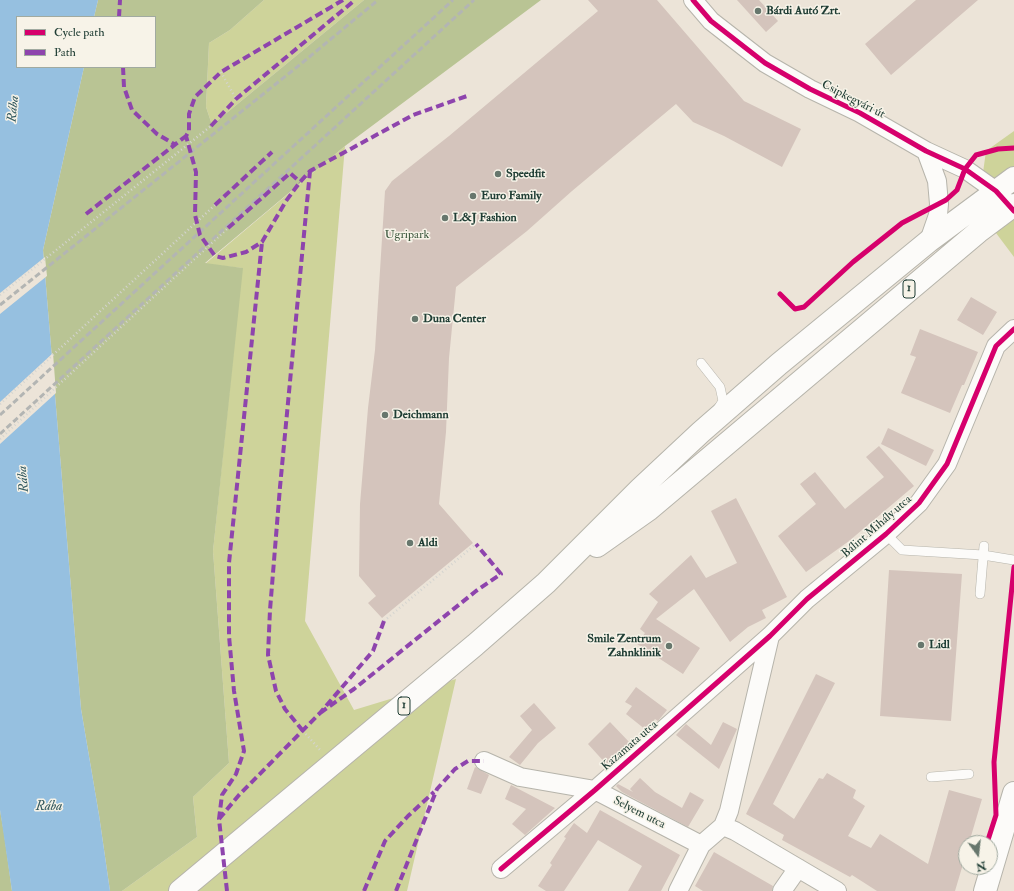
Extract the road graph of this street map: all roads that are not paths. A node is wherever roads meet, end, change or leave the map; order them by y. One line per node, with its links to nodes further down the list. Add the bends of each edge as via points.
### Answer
1 (693, 0): 2 (street, Csipkegyári út, via 710,21 765,63)
2 (926, 151): 4 (street, Csipkegyári út, via 965,170); 6 (street, via 937,181 939,204)
3 (1014, 178): 4 (main road, 1)
4 (996, 191): 5 (street, Csipkegyári út); 6 (main road, 1)
5 (1013, 208): 13 (main road, 1, via 978,232 648,510)
6 (929, 241): 9 (main road, 1, via 779,364)
7 (1014, 329): 10 (street, Bálint Mihály utca, via 996,346 948,464 919,504)
8 (701, 363): 9 (lane, via 720,387 723,401)
9 (702, 432): 13 (main road, 1, via 640,489)
10 (886, 534): 11 (lane, via 902,550); 15 (street, Bálint Mihály utca, via 807,599)
11 (984, 550): 12 (lane); 14 (lane)
12 (1014, 560)
13 (546, 583): 25 (main road, 1, via 475,646)
14 (980, 594)
15 (770, 636): 19 (street, Kazamata utca); 21 (street, via 729,811)
16 (484, 761): 19 (street, Selyem utca, via 520,777)
17 (969, 774): 18 (lane)
18 (931, 777)
19 (595, 790): 22 (street, Selyem utca); 24 (street, Kazamata utca)
20 (1014, 793): 29 (main road)
21 (723, 826): 22 (street); 23 (street)
22 (701, 845): 26 (street)
23 (798, 868): 27 (street); 28 (street)
24 (502, 869)
25 (180, 891)
26 (678, 891)
27 (782, 891)
28 (837, 891)
29 (985, 891)

